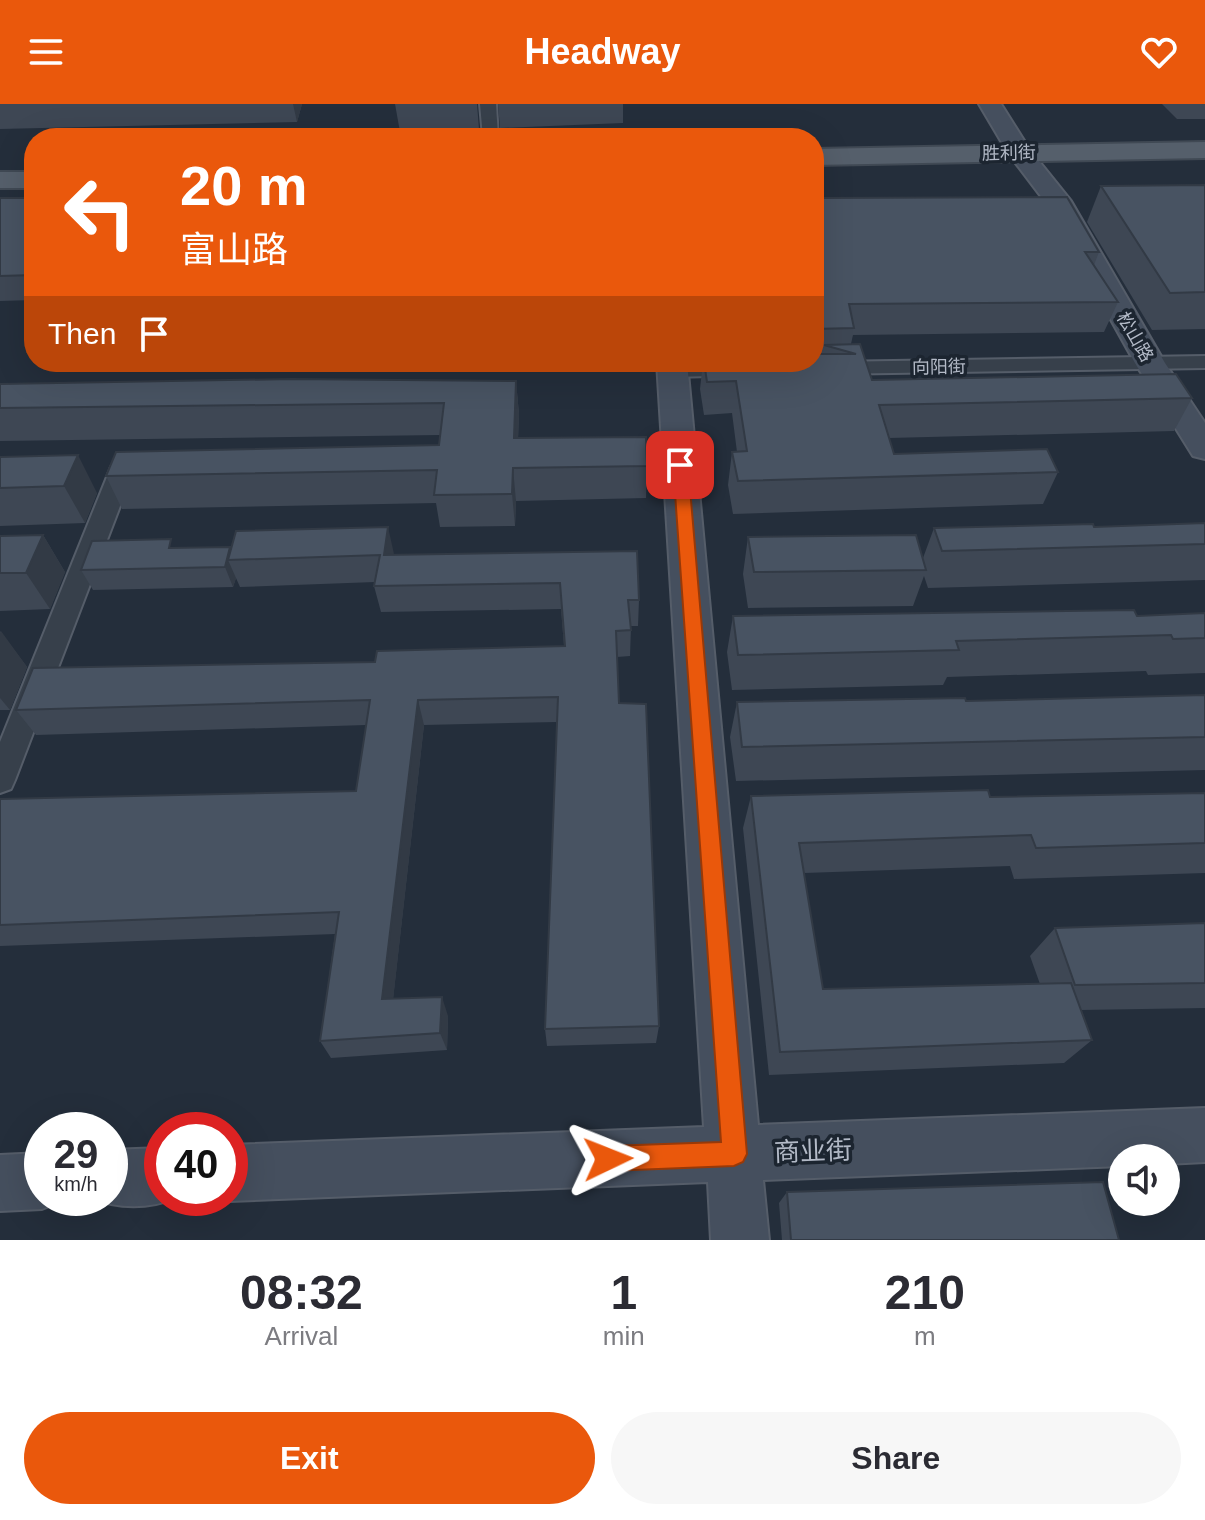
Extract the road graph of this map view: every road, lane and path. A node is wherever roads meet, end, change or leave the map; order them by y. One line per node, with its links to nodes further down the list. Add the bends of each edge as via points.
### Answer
1 (488, 104): 3 (street)
2 (990, 104): 6 (street, 松山路)
3 (490, 128)
4 (1205, 150): 6 (main road, 胜利街)
5 (824, 157): 6 (main road, 胜利街)
6 (1023, 157): 7 (main road, 胜利街); 8 (main road, 胜利街); 14 (street, 松山路, via 1058,201)
7 (1205, 159)
8 (824, 165)
9 (24, 168): 10 (main road)
10 (0, 169)
11 (0, 180): 12 (main road)
12 (24, 180)
13 (1205, 362): 14 (street, 向阳街)
14 (1150, 363): 15 (street, 向阳街); 17 (street, 松山路)
15 (824, 369)
16 (673, 372): 21 (street)
17 (1205, 448)
18 (123, 467): 19 (street)
19 (0, 780)
20 (1205, 1135): 21 (street, 商业街)
21 (734, 1154): 22 (street, 商业街); 25 (street)
22 (248, 1172)
23 (24, 1182): 24 (street)
24 (0, 1183)
25 (740, 1240)

